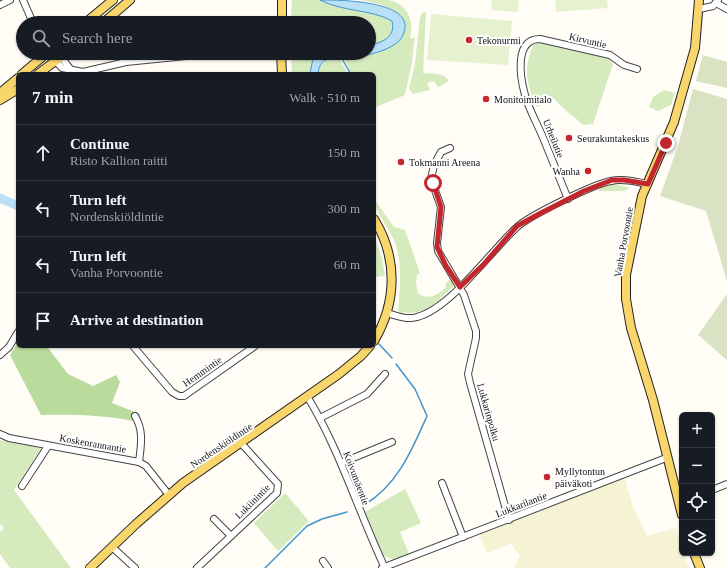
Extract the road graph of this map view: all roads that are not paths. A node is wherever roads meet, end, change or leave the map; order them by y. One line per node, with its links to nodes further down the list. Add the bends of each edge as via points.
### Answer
1 (10, 0): 8 (street)
2 (23, 0): 10 (street)
3 (113, 0): 11 (main road)
4 (130, 0): 12 (main road)
5 (282, 0): 13 (main road)
6 (717, 2): 7 (street, via 711,7); 9 (street)
7 (699, 4): 31 (main road, Vanha Porvoontie, via 695,48 674,122)
8 (0, 5)
9 (727, 9)
10 (30, 16)
11 (94, 16)
12 (111, 16)
13 (282, 16)
14 (532, 40): 20 (street, Kirvuntie, via 540,39 610,55 624,65); 32 (street, Urheilutie, via 524,47 522,55 524,94)
15 (39, 60): 21 (main road)
16 (55, 60): 22 (main road)
17 (63, 60): 24 (street, via 71,70)
18 (146, 60): 23 (street)
19 (281, 60): 25 (main road)
20 (637, 69)
21 (24, 72)
22 (40, 72)
23 (83, 72)
24 (83, 72)
25 (282, 72)
26 (16, 80): 28 (main road)
27 (16, 90): 29 (main road)
28 (0, 93)
29 (0, 100)
30 (450, 148): 34 (street, Lukkarinpolku, via 441,152 434,164 431,180 441,207 437,247)
31 (648, 184): 32 (street, via 612,180); 50 (main road, Vanha Porvoontie, via 638,213 628,259 626,298 631,328 653,400)
32 (568, 199): 34 (street, via 517,226)
33 (376, 223): 35 (main road, via 381,230 390,259 392,279)
34 (460, 287): 35 (street, via 441,304 423,315 408,318); 60 (street, Lukkarinpolku, via 468,303 476,331 468,374)
35 (388, 313): 37 (main road)
36 (16, 335): 41 (street)
37 (376, 337)
38 (135, 348): 39 (street, Hemmintie, via 172,392 179,396 184,396)
39 (252, 348)
40 (368, 348): 43 (main road, Nordenskiöldintie, via 356,361)
41 (0, 355)
42 (385, 374): 45 (street, via 367,394)
43 (307, 396): 45 (street, Koivumäentie); 48 (main road, Nordenskiöldintie)
44 (135, 416): 51 (street, via 142,432)
45 (320, 418): 52 (street, Koivumäentie)
46 (0, 434): 49 (street, Koskenrannantie)
47 (392, 442): 52 (street)
48 (242, 443): 57 (main road, Nordenskiöldintie); 61 (street, Lukiinintie, via 274,480 278,489 277,493)
49 (48, 446): 51 (street, Koskenrannantie); 55 (street)
50 (666, 458): 58 (main road, Vanha Porvoontie); 60 (street, Lukkarilantie)
51 (139, 462): 57 (street, via 146,466)
52 (341, 463): 70 (street, Koivumäentie)
53 (442, 484): 62 (street)
54 (727, 484): 56 (street)
55 (22, 486)
56 (715, 489)
57 (169, 495): 63 (main road, Nordenskiöldintie)
58 (679, 495)
59 (214, 519): 61 (street)
60 (509, 520): 62 (street, Lukkarilantie)
61 (231, 536): 68 (street, Lukiinintie)
62 (463, 537): 70 (street, Lukkarilantie)
63 (112, 547): 66 (main road, Nordenskiöldintie); 67 (street)
64 (695, 556): 71 (main road)
65 (323, 561): 69 (street)
66 (90, 568)
67 (134, 568)
68 (197, 568)
69 (328, 568)
70 (384, 568)
71 (700, 568)

